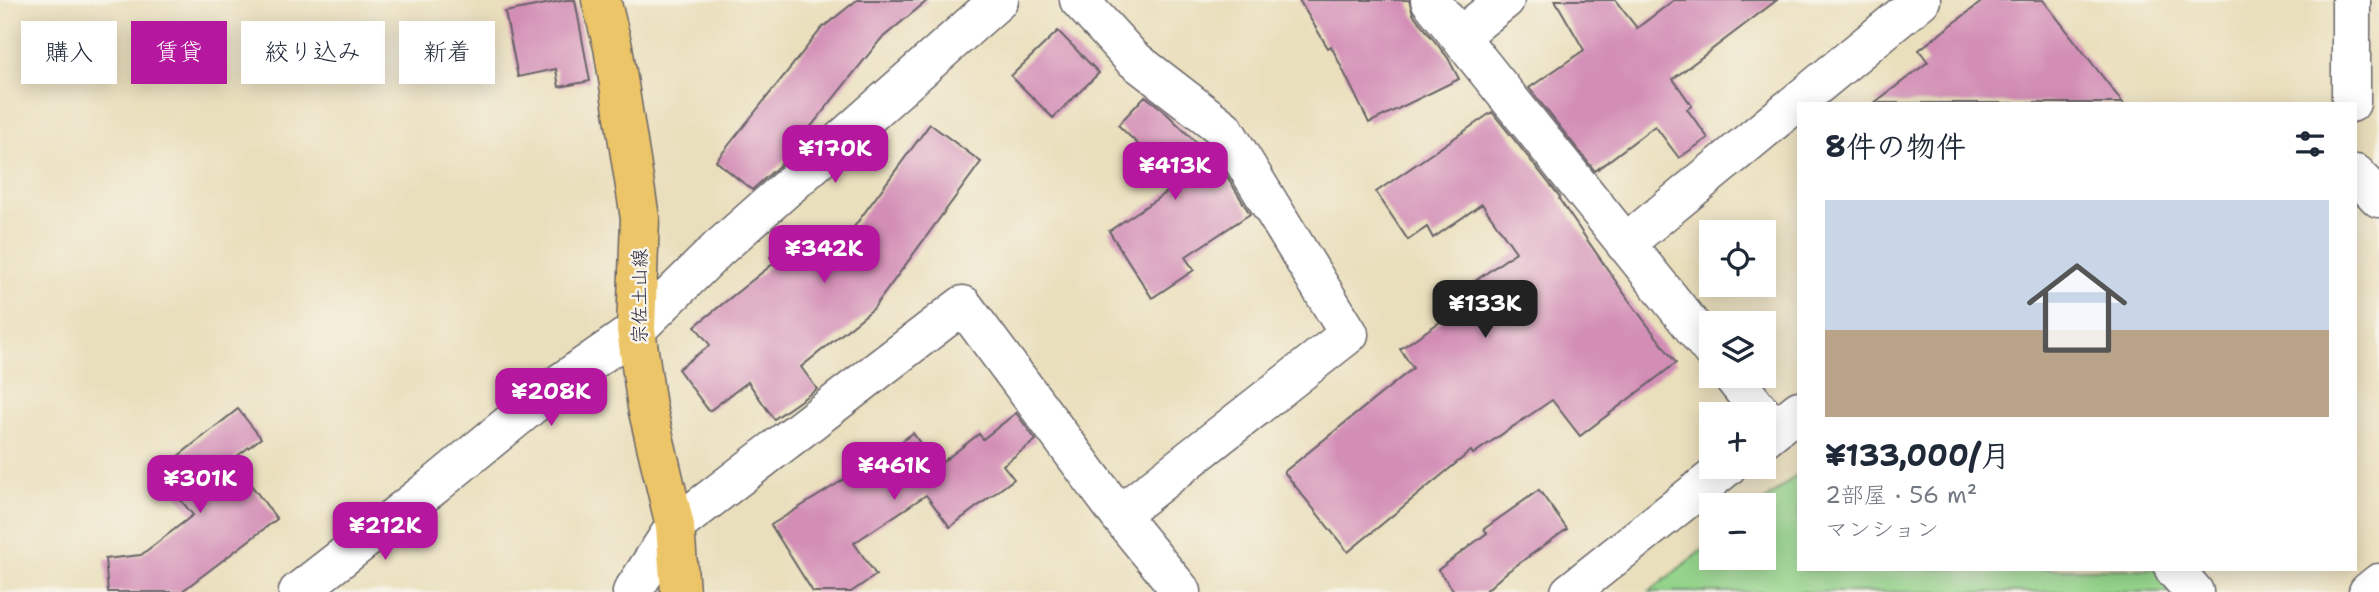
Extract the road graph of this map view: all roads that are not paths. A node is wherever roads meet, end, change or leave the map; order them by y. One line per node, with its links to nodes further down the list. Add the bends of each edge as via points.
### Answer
1 (601, 0): 15 (main road, 宗佐土山線, via 613,47 640,218)
2 (999, 0): 15 (street, via 718,249)
3 (1079, 0): 20 (street, via 1132,58 1224,129 1349,334)
4 (1430, 0): 8 (street)
5 (1505, 0): 8 (street)
6 (1921, 0): 10 (street)
7 (2351, 0): 11 (street)
8 (1460, 36): 14 (street)
9 (1797, 102): 14 (street)
10 (1797, 102)
11 (2351, 102)
12 (2357, 175): 13 (street)
13 (2379, 198)
14 (1625, 244): 16 (street)
15 (636, 330): 21 (main road, 宗佐土山線, via 647,407); 24 (street, via 553,388)
16 (1699, 335)
17 (1743, 388): 18 (street)
18 (1755, 402)
19 (1712, 479): 28 (street)
20 (1119, 515): 21 (street, via 963,305); 27 (street)
21 (674, 526): 25 (street); 26 (main road, 宗佐土山線)
22 (2176, 571): 29 (street)
23 (2379, 583): 30 (street)
24 (298, 592)
25 (632, 592)
26 (680, 592)
27 (1181, 592)
28 (1570, 592)
29 (2194, 592)
30 (2368, 592)

